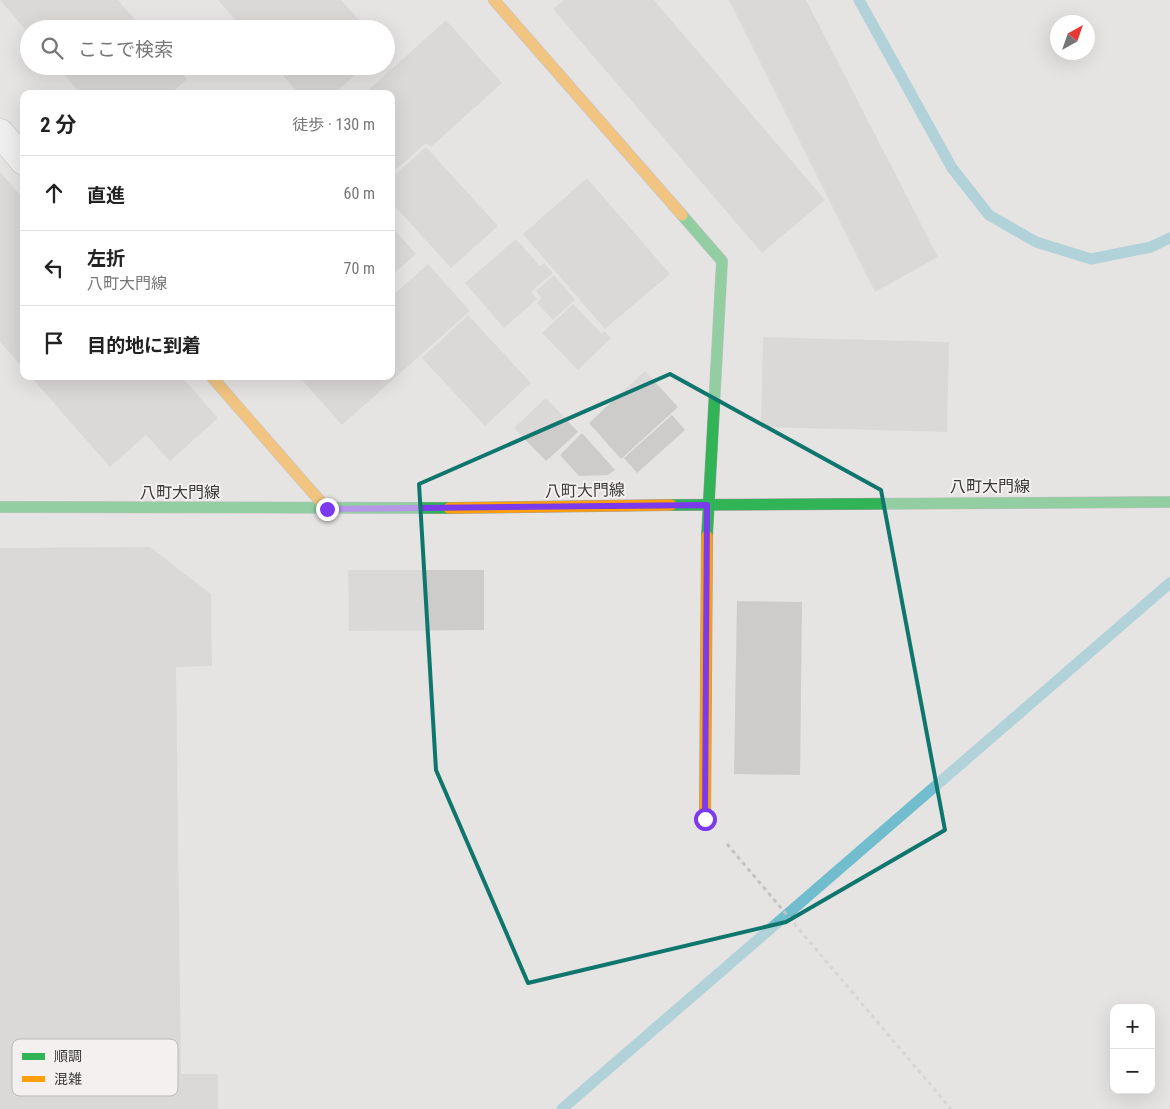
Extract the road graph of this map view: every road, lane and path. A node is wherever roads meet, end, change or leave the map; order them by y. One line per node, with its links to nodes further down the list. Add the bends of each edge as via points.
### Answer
1 (494, 0): 6 (main road, via 722,261)
2 (0, 133): 3 (street)
3 (20, 156)
4 (214, 380): 8 (main road)
5 (1170, 502): 6 (main road, 八町大門線)
6 (707, 505): 8 (main road, 八町大門線); 9 (main road)
7 (0, 507): 8 (main road, 八町大門線)
8 (327, 509)
9 (705, 819): 10 (path)
10 (951, 1109)

